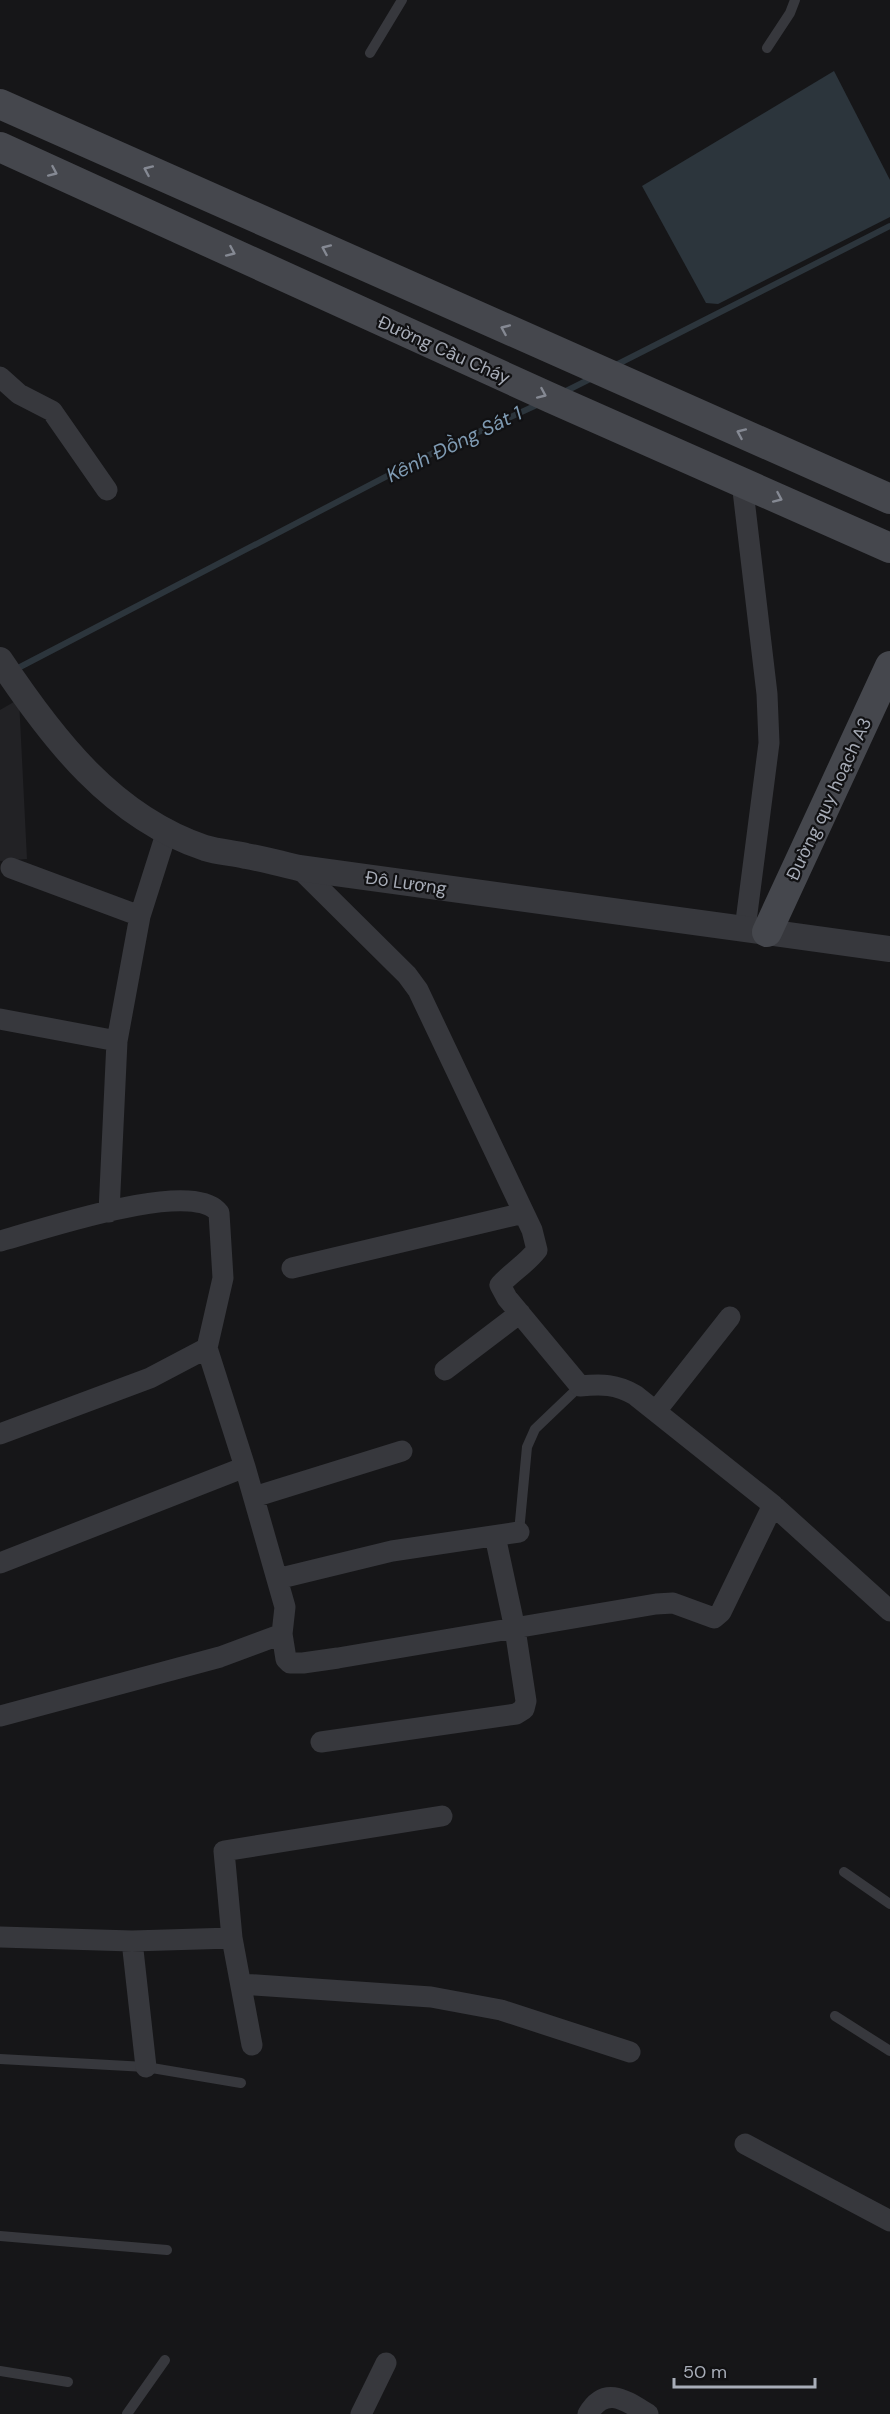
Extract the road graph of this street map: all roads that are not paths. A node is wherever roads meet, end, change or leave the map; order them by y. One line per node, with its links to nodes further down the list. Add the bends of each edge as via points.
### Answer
1 (402, 0): 4 (lane)
2 (795, 0): 3 (lane)
3 (767, 48)
4 (370, 53)
5 (0, 104): 10 (main road, one-way to 5)
6 (0, 147): 8 (main road, Đường Cầu Cháy, one-way to 8)
7 (0, 377): 9 (street, via 19,394 52,411)
8 (742, 482): 11 (main road, Đường Cầu Cháy, one-way to 11); 18 (street, via 769,742)
9 (107, 490)
10 (890, 500)
11 (890, 548)
12 (0, 660): 14 (street, Đô Lương, via 83,770 121,804)
13 (890, 666): 18 (main road, Đường quy hoạch A3)
14 (167, 831): 16 (street, Đô Lương, via 206,848); 17 (street)
15 (11, 868): 17 (street)
16 (299, 868): 18 (street, Đô Lương); 23 (street, via 418,990)
17 (140, 916): 21 (street)
18 (756, 931): 19 (street, Đô Lương)
19 (890, 949)
20 (0, 1019): 21 (street)
21 (117, 1041): 22 (street)
22 (109, 1212): 24 (street); 28 (street, via 169,1199 192,1200 215,1208 221,1219 223,1278)
23 (525, 1213): 25 (street); 26 (street, via 537,1250 500,1285)
24 (0, 1241)
25 (292, 1268)
26 (520, 1313): 29 (street); 30 (street)
27 (730, 1317): 31 (street)
28 (207, 1348): 32 (street, via 150,1378); 34 (street)
29 (445, 1370)
30 (580, 1386): 31 (street, via 621,1386); 37 (lane, via 535,1429 527,1447)
31 (656, 1411): 36 (street)
32 (0, 1434)
33 (402, 1451): 35 (street)
34 (245, 1467): 35 (street); 39 (street)
35 (254, 1497): 40 (street)
36 (773, 1505): 41 (street); 42 (street, via 717,1617 673,1604 656,1604)
37 (519, 1532): 38 (street)
38 (495, 1536): 40 (street, via 392,1551); 42 (street)
39 (0, 1563)
40 (277, 1579): 43 (street, via 285,1607)
41 (890, 1611)
42 (515, 1629): 43 (street, via 296,1664 286,1659); 45 (street, via 526,1701 520,1713)
43 (282, 1634): 44 (street, via 220,1657)
44 (0, 1716)
45 (321, 1742)
46 (442, 1816): 50 (street, via 224,1851)
47 (844, 1872): 48 (lane)
48 (890, 1905)
49 (0, 1937): 51 (street)
50 (232, 1938): 51 (street); 52 (street)
51 (132, 1941): 58 (street)
52 (241, 1984): 54 (street); 56 (street, via 431,1997 501,2010)
53 (836, 2016): 55 (lane)
54 (252, 2045)
55 (890, 2051)
56 (630, 2052)
57 (0, 2059): 58 (lane)
58 (146, 2067): 59 (lane)
59 (241, 2083)
60 (745, 2144): 61 (street)
61 (890, 2221)
62 (0, 2236): 63 (lane)
63 (167, 2250)
64 (165, 2360): 68 (lane)
65 (386, 2363): 69 (street)
66 (0, 2372): 67 (lane)
67 (68, 2382)
68 (128, 2414)
69 (361, 2414)
70 (588, 2414): 71 (street, via 608,2396 629,2402)
71 (648, 2414)

